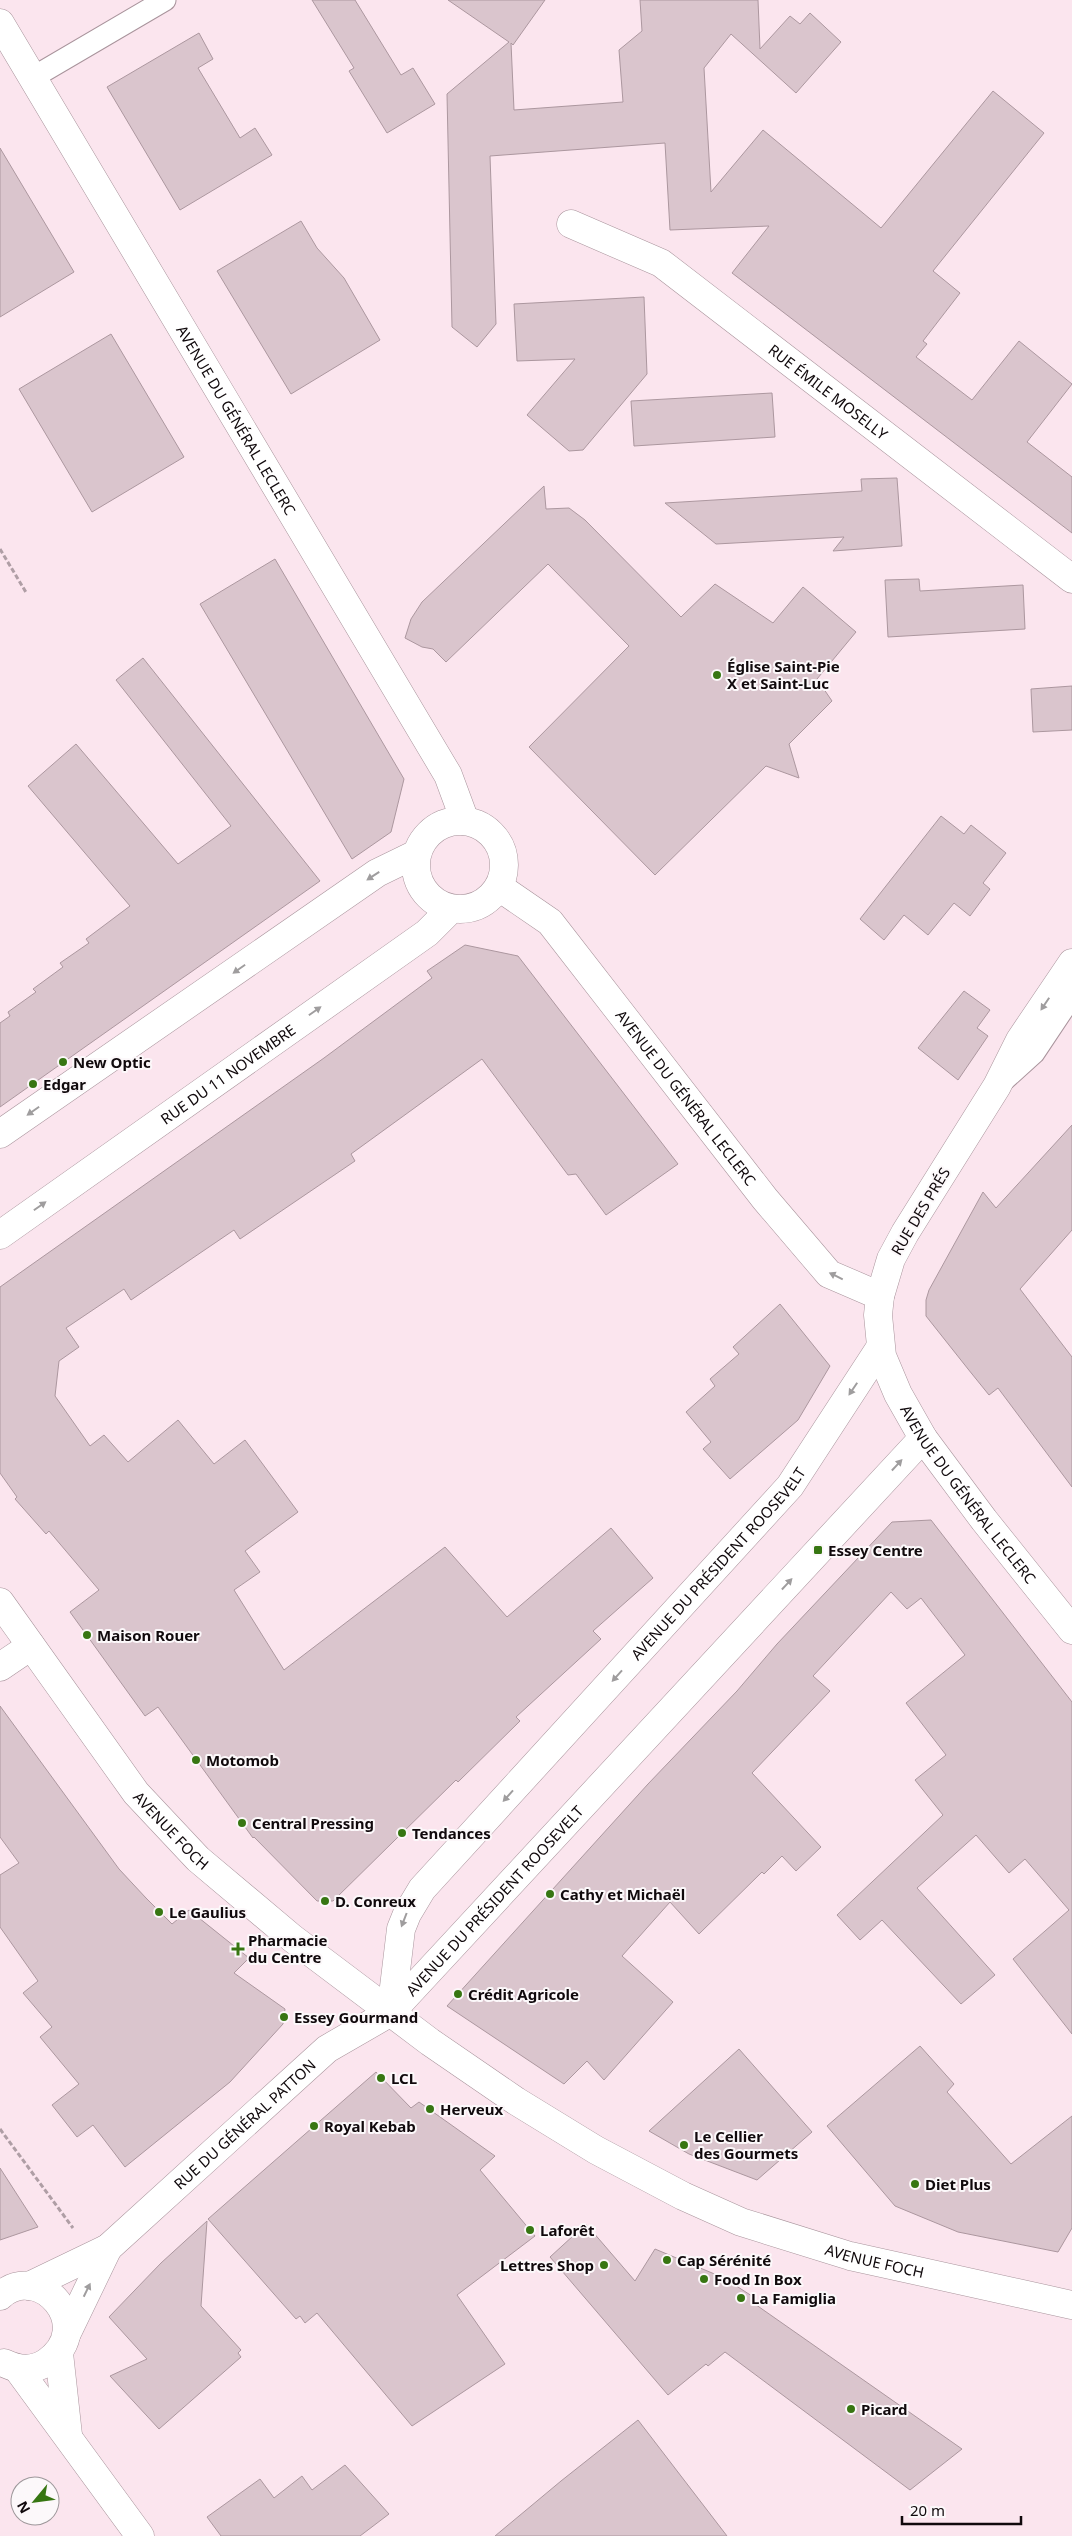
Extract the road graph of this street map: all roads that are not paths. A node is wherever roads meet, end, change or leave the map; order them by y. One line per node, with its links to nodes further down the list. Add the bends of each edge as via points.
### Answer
1 (165, 0): 3 (lane)
2 (0, 23): 3 (street, AVENUE DU GÉNÉRAL LECLERC)
3 (32, 78): 6 (street, AVENUE DU GÉNÉRAL LECLERC, via 448,775)
4 (571, 224): 5 (street, RUE ÉMILE MOSELLY, via 661,263)
5 (1072, 579)
6 (465, 821): 7 (street, via 443,824 430,833); 8 (street, via 483,827 494,836 502,852 504,871)
7 (416, 854): 9 (street, via 420,884 432,900); 13 (street, one-way to 13, via 377,873)
8 (499, 887): 9 (street, via 486,901 468,909); 15 (street, AVENUE DU GÉNÉRAL LECLERC, one-way to 8, via 829,1274 764,1199 550,922)
9 (451, 909): 14 (street, RUE DU 11 NOVEMBRE, one-way to 9, via 427,933)
10 (1072, 964): 12 (street, RUE DES PRÉS, one-way to 12, via 1020,1040)
11 (1072, 996): 12 (lane, RUE DES PRÉS, via 1034,1052)
12 (998, 1086): 15 (street, RUE DES PRÉS, via 905,1234 891,1259)
13 (0, 1134)
14 (0, 1234)
15 (880, 1296): 16 (street, RUE DES PRÉS)
16 (880, 1348): 17 (street, AVENUE DU GÉNÉRAL LECLERC, via 898,1394); 22 (street, AVENUE DU PRÉSIDENT ROOSEVELT, one-way to 22, via 790,1486 422,1889 401,1929)
17 (923, 1438): 19 (street, AVENUE DU GÉNÉRAL LECLERC); 22 (street, AVENUE DU PRÉSIDENT ROOSEVELT, one-way to 17)
18 (0, 1602): 20 (street, AVENUE FOCH)
19 (1072, 1630)
20 (31, 1646): 21 (street); 22 (street, AVENUE FOCH, via 136,1793 198,1859 278,1926)
21 (0, 1667)
22 (392, 2012): 23 (street, RUE DU GÉNÉRAL PATTON, via 322,2053); 26 (street, AVENUE FOCH, via 557,2128 683,2196 741,2222 850,2256)
23 (100, 2251): 24 (street, RUE DU GÉNÉRAL PATTON); 27 (street, RUE DU GÉNÉRAL PATTON, one-way to 23)
24 (29, 2286): 25 (street, RUE DU GÉNÉRAL PATTON, via 6,2291); 27 (street, via 44,2290 58,2301 65,2316)
25 (0, 2296)
26 (1072, 2306)
27 (63, 2343): 28 (street, via 40,2367); 29 (street)
28 (8, 2364): 29 (street)
29 (68, 2435): 30 (street)
30 (140, 2536)

